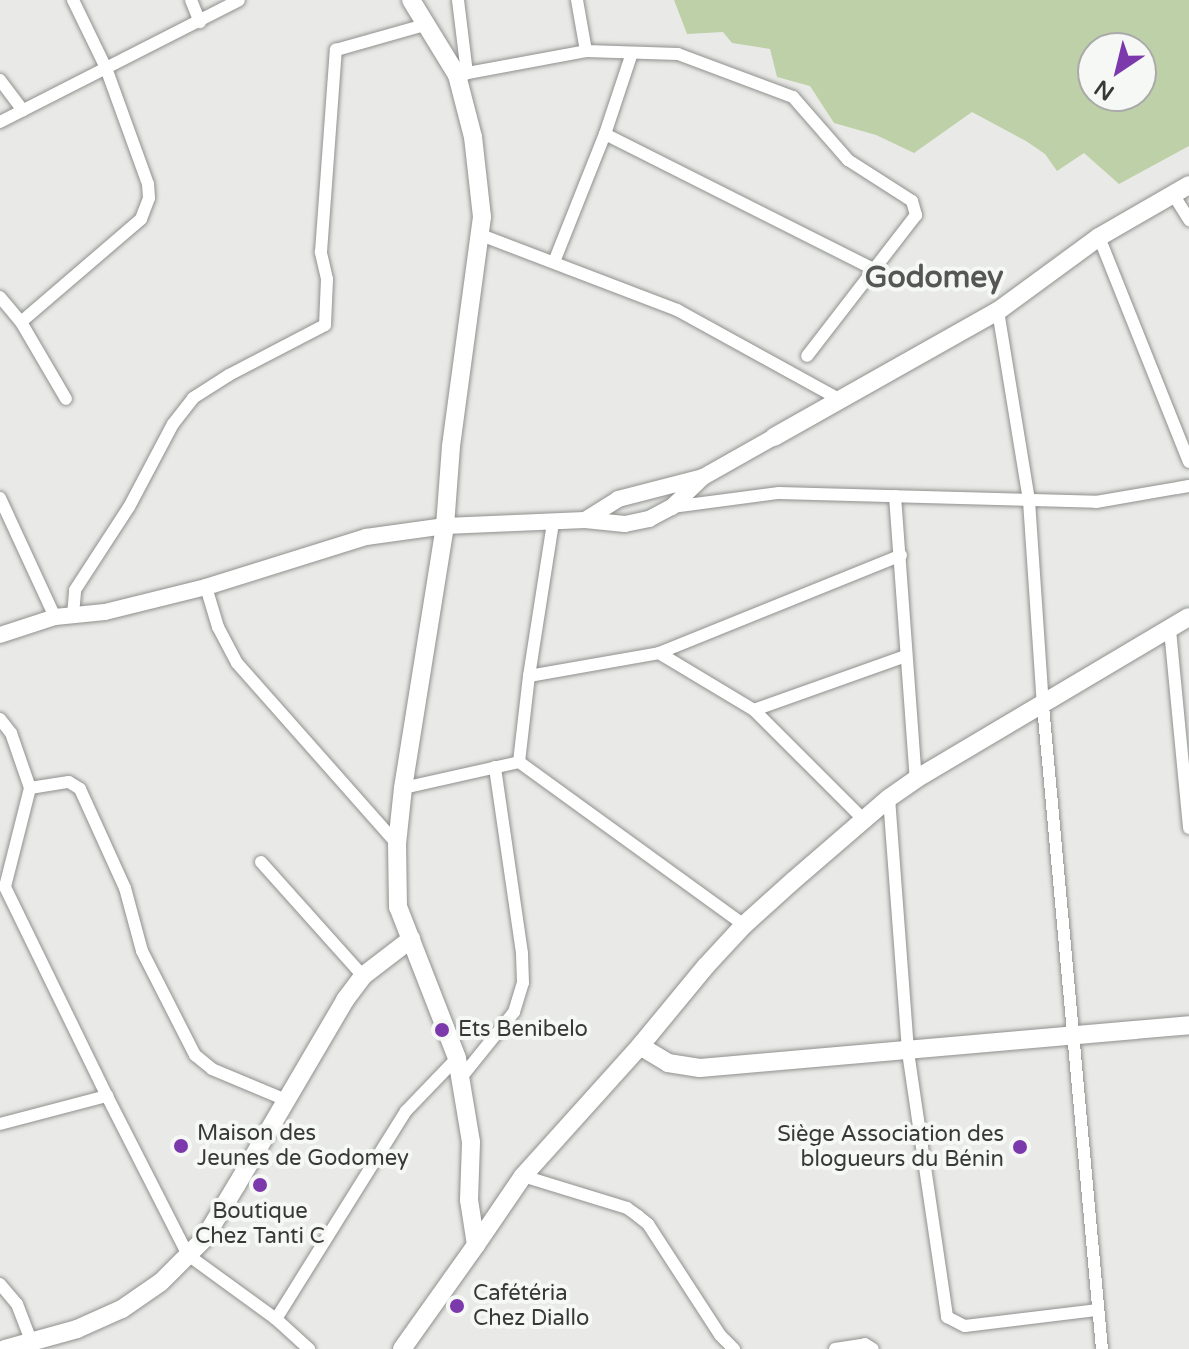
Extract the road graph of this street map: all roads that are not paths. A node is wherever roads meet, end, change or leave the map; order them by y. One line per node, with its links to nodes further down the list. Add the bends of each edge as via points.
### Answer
1 (73, 0): 11 (street)
2 (191, 0): 7 (street)
3 (239, 0): 7 (street)
4 (411, 0): 8 (main road)
5 (458, 0): 12 (street)
6 (577, 0): 9 (street)
7 (200, 22): 11 (street)
8 (428, 24): 12 (main road); 42 (street, via 336,50 321,252 327,279 325,325 193,398 75,590)
9 (586, 51): 10 (street); 12 (street)
10 (632, 53): 16 (street); 22 (street, via 678,54 793,97 848,160 912,201 916,215)
11 (106, 68): 14 (street); 25 (street, via 148,184 147,210)
12 (462, 74): 19 (main road, via 478,169)
13 (0, 80): 14 (street)
14 (23, 110): 15 (street)
15 (0, 122)
16 (605, 134): 21 (street); 22 (street)
17 (1181, 190): 18 (street); 20 (main road)
18 (1189, 220)
19 (481, 235): 21 (street); 39 (main road)
20 (1099, 237): 24 (main road); 30 (street)
21 (554, 262): 28 (street, via 677,310)
22 (872, 268): 26 (street)
23 (0, 297): 25 (street)
24 (998, 311): 28 (main road); 35 (street)
25 (21, 322): 27 (street)
26 (807, 356)
27 (66, 399)
28 (841, 400): 29 (main road)
29 (774, 437): 31 (street)
30 (1189, 462)
31 (703, 477): 36 (street); 37 (street, via 618,499)
32 (1189, 486): 35 (street, via 1096,502)
33 (895, 496): 35 (street); 36 (street, via 779,493); 40 (street)
34 (0, 498): 43 (street)
35 (1029, 501): 50 (street)
36 (672, 507): 37 (street, via 625,524)
37 (585, 520): 38 (street)
38 (553, 522): 39 (street); 49 (street)
39 (445, 526): 41 (street, via 366,537); 57 (main road)
40 (901, 555): 47 (street); 48 (street)
41 (206, 587): 42 (street); 61 (street, via 237,663)
42 (73, 615): 43 (street)
43 (55, 617): 46 (street)
44 (1189, 617): 45 (main road)
45 (1170, 630): 50 (main road); 60 (street)
46 (0, 635)
47 (659, 653): 49 (street); 51 (street)
48 (906, 656): 51 (street); 55 (street)
49 (529, 676): 53 (street)
50 (1043, 706): 55 (main road); 68 (street)
51 (754, 710): 59 (street)
52 (0, 719): 56 (street, via 11,733)
53 (519, 762): 54 (street); 64 (street)
54 (495, 767): 57 (street); 72 (street, via 523,983 514,1012)
55 (916, 779): 58 (main road)
56 (30, 788): 63 (street); 74 (street, via 69,782 80,789 125,888 142,951 195,1055 212,1069)
57 (403, 788): 61 (main road)
58 (889, 798): 59 (main road); 70 (street)
59 (864, 820): 64 (main road)
60 (1189, 828)
61 (397, 844): 65 (main road, via 398,907)
62 (261, 862): 66 (street)
63 (2, 888): 73 (street)
64 (744, 925): 69 (main road)
65 (411, 939): 66 (main road); 71 (main road)
66 (363, 976): 74 (main road)
67 (1189, 1025): 68 (main road)
68 (1074, 1036): 70 (main road); 80 (street)
69 (640, 1046): 70 (main road, via 668,1063 700,1068); 76 (main road)
70 (908, 1052): 80 (street, via 947,1317 965,1326)
71 (457, 1058): 72 (main road); 81 (street, via 406,1111)
72 (460, 1079): 77 (main road, via 471,1142 469,1200)
73 (107, 1096): 75 (street); 78 (street)
74 (286, 1100): 78 (main road, via 204,1239)
75 (0, 1124)
76 (523, 1176): 77 (main road); 86 (street, via 627,1208 648,1224)
77 (476, 1245): 85 (main road)
78 (188, 1255): 81 (street); 82 (main road, via 122,1309)
79 (0, 1284): 82 (street, via 17,1304)
80 (1098, 1310): 89 (street)
81 (276, 1319): 84 (street)
82 (31, 1341): 83 (main road)
83 (5, 1349)
84 (309, 1349)
85 (402, 1349)
86 (734, 1349)
87 (835, 1349): 88 (street, via 865,1344)
88 (873, 1349)
89 (1102, 1349)

